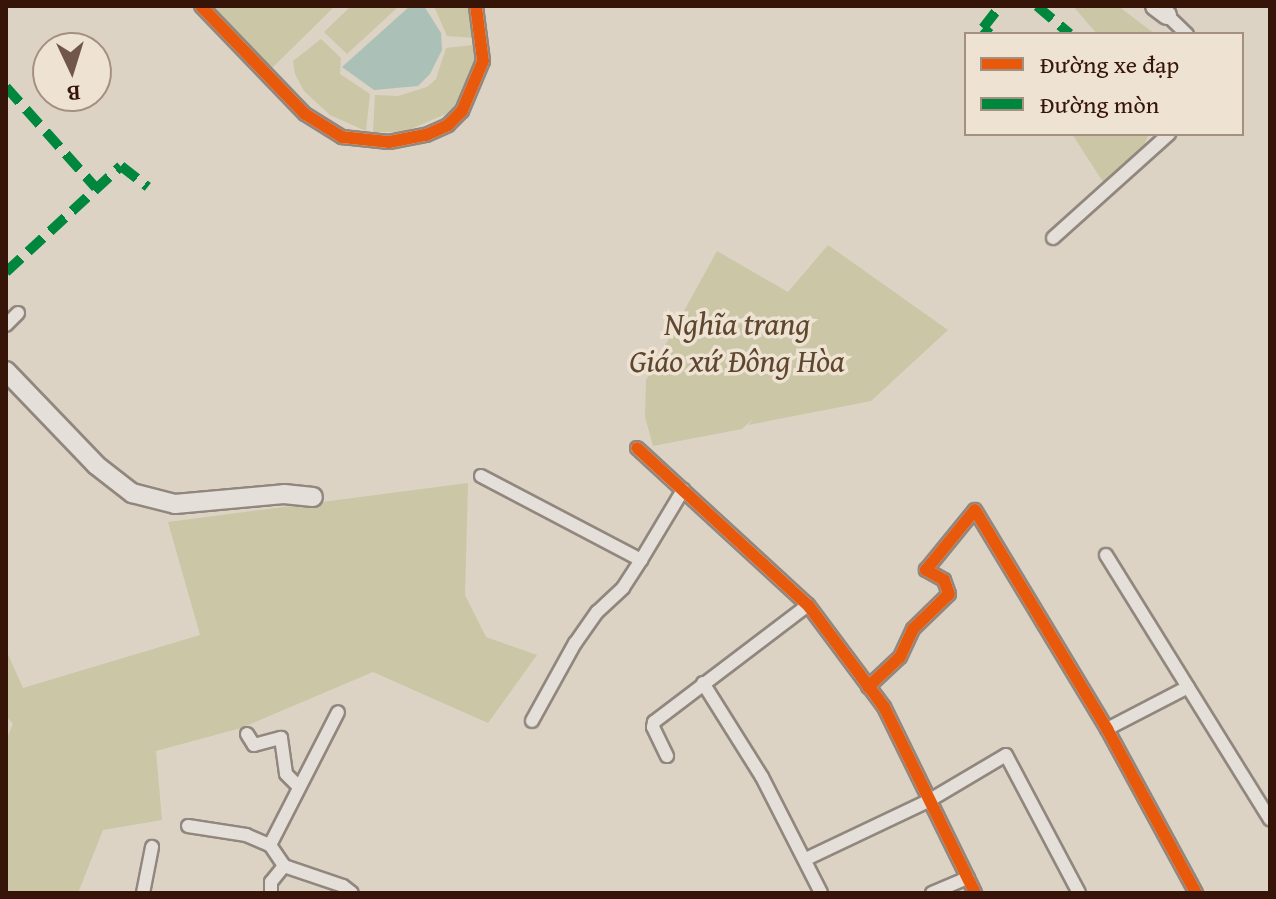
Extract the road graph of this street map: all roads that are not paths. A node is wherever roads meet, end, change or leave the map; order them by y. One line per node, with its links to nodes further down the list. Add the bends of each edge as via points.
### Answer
1 (201, 6): 2 (street, via 305,114 342,137 389,142 426,135 462,111 483,61)
2 (476, 6)
3 (1161, 10): 4 (street)
4 (1185, 32)
5 (1167, 136): 6 (street)
6 (1053, 238)
7 (18, 313): 8 (street)
8 (6, 325)
9 (6, 371): 13 (street, via 96,465 132,493 175,504 284,494)
10 (637, 448): 12 (street)
11 (481, 476): 15 (street)
12 (683, 490): 15 (street); 16 (street)
13 (313, 497)
14 (1106, 555): 19 (street)
15 (641, 560): 21 (street, via 575,643)
16 (808, 605): 17 (street); 18 (street)
17 (703, 683): 24 (street, via 654,722); 31 (street)
18 (868, 687): 22 (street, via 900,657 913,629 949,594 944,580 926,570 975,510); 26 (street, via 884,707)
19 (1188, 687): 22 (street); 27 (street)
20 (338, 712): 25 (street)
21 (532, 721)
22 (1107, 729): 41 (street)
23 (247, 734): 25 (street, via 254,745 281,738 286,774)
24 (667, 756)
25 (298, 786): 29 (street)
26 (930, 800): 31 (street); 33 (street); 40 (street, via 1006,755)
27 (1270, 819)
28 (188, 826): 29 (street, via 222,829)
29 (270, 845): 32 (street)
30 (152, 847): 34 (street)
31 (806, 859): 37 (street)
32 (284, 866): 35 (street, via 271,882); 36 (street)
33 (968, 878): 38 (street); 39 (street)
34 (143, 893)
35 (271, 893)
36 (352, 893)
37 (821, 893)
38 (932, 893)
39 (975, 893)
40 (1079, 893)
41 (1196, 893)

